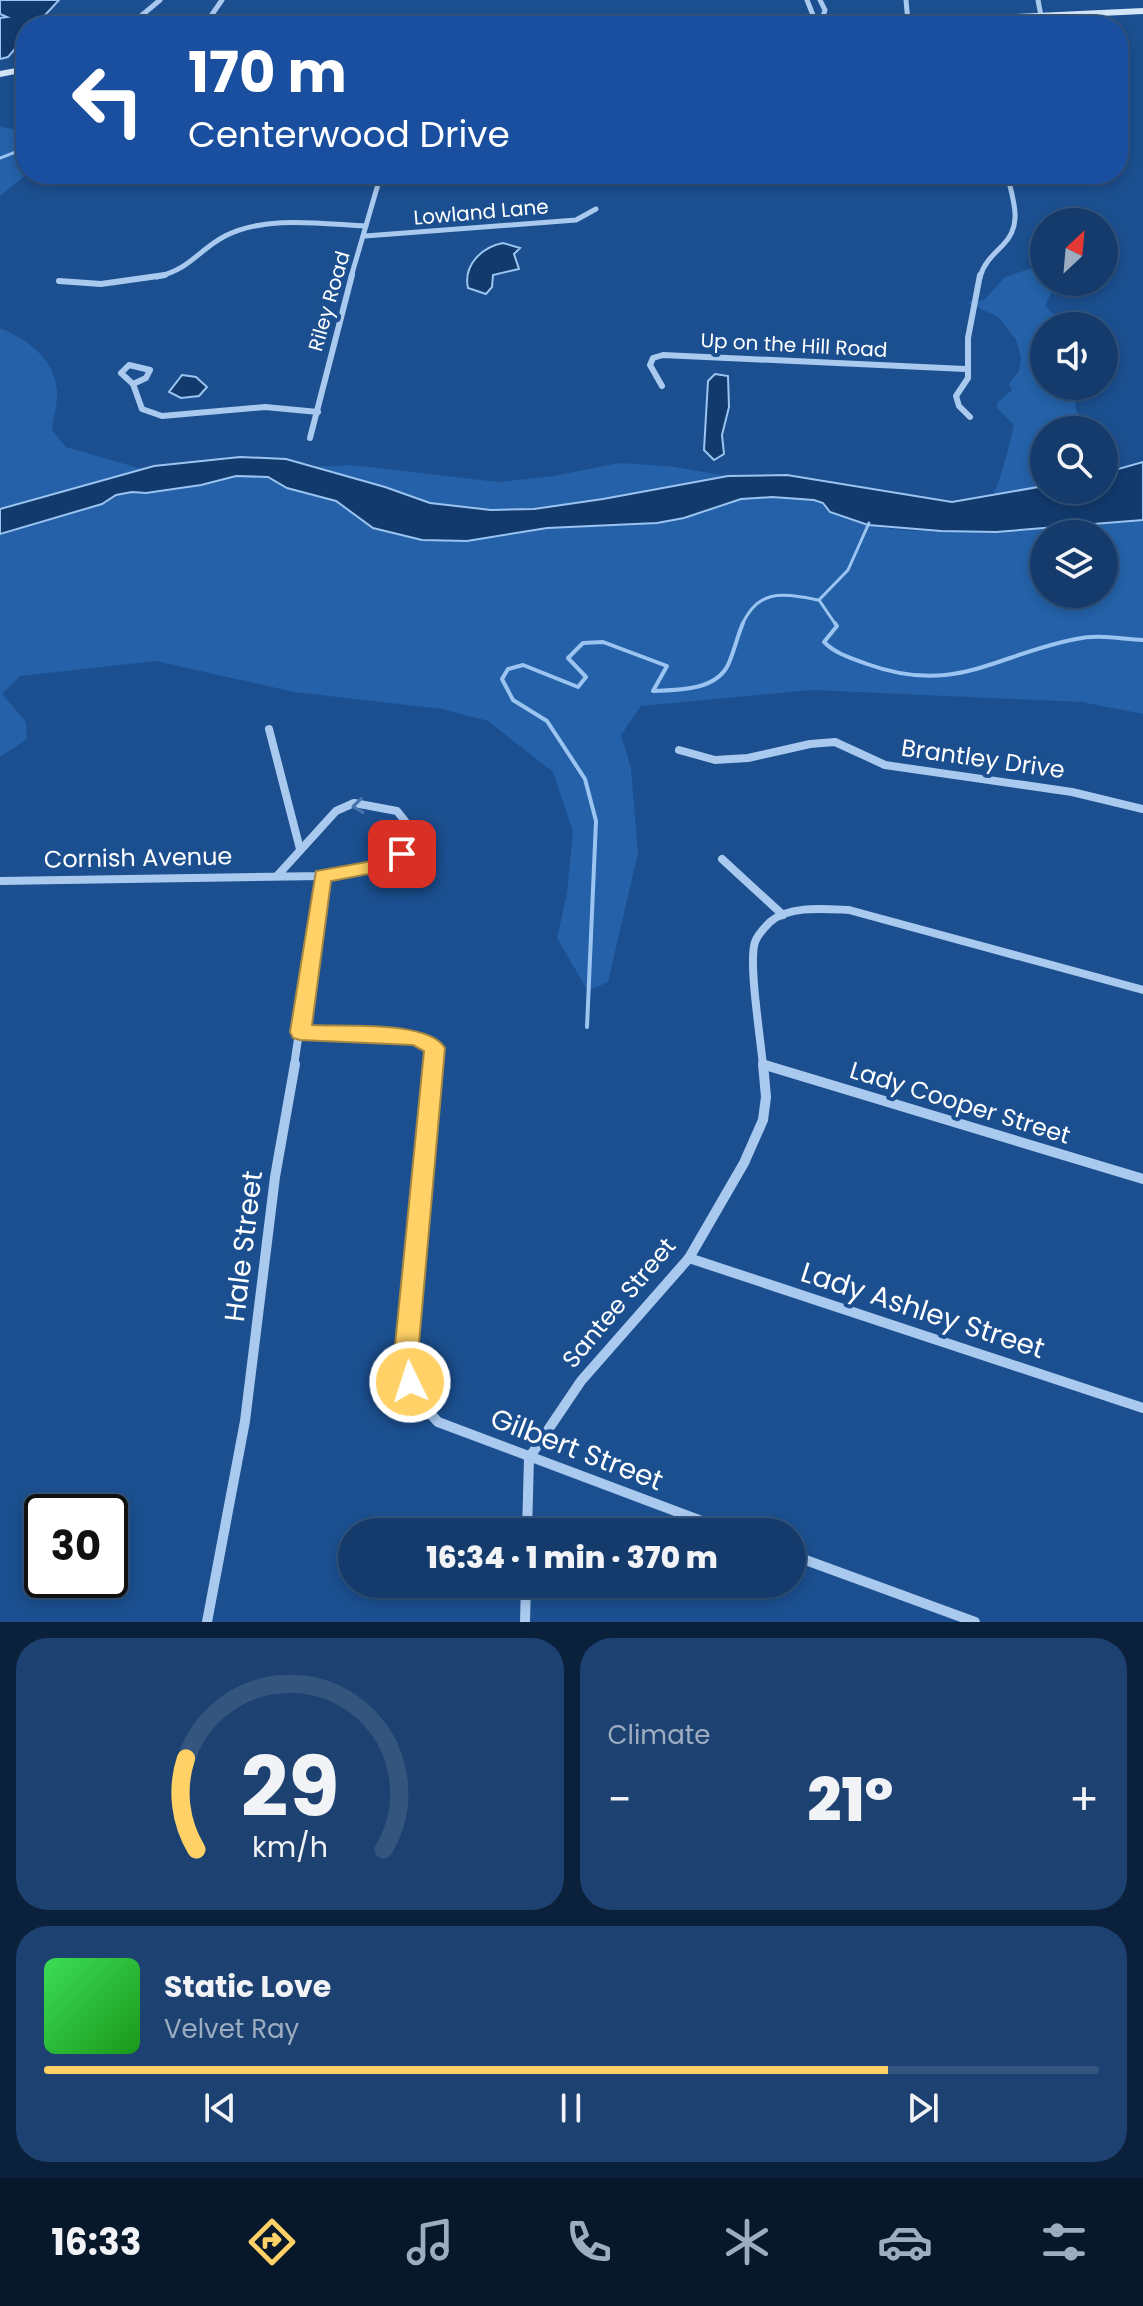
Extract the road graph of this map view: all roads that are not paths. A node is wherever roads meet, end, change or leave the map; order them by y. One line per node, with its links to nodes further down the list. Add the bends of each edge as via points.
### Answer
1 (160, 0): 4 (street)
2 (1038, 0): 5 (street)
3 (1143, 11): 5 (street)
4 (141, 16)
5 (1041, 16)
6 (378, 184): 9 (street, Riley Road)
7 (1009, 184): 12 (street, via 1016,222 981,272)
8 (596, 209): 10 (street, Lowland Lane, via 576,220)
9 (366, 226): 10 (street, Riley Road); 11 (street, via 244,229 209,244 172,274 108,285)
10 (365, 236): 15 (street, Riley Road)
11 (59, 281)
12 (965, 369): 14 (street, Up on the Hill Road, via 663,355 650,365); 16 (street, via 968,378 956,396)
13 (133, 384): 15 (street, via 142,409 162,416 265,407)
14 (662, 386)
15 (318, 412): 17 (street, Riley Road)
16 (970, 417)
17 (310, 438)
18 (269, 729): 21 (street)
19 (679, 750): 20 (street, Brantley Drive, via 715,760 835,742 885,765 1072,792)
20 (1143, 809)
21 (300, 849): 23 (street, Cornish Avenue); 24 (street, Cornish Avenue, one-way to 21, via 388,864 402,854 408,836 405,821 397,811 354,803 336,811)
22 (722, 859): 27 (street)
23 (277, 876): 24 (street, Cornish Avenue); 25 (street, Cornish Avenue)
24 (322, 876): 29 (street, Hale Street)
25 (2, 881): 26 (street)
26 (0, 891)
27 (783, 915): 28 (street, via 849,910); 30 (street, Santee Street, via 771,921 755,942)
28 (1143, 990)
29 (300, 1032): 34 (street, Gilbert Street, via 417,1037 435,1048 405,1366 415,1397 438,1422); 39 (street, Hale Street, via 275,1177 245,1421)
30 (765, 1065): 31 (street, Lady Cooper Street); 32 (street, Santee Street, via 763,1120)
31 (1143, 1179)
32 (689, 1258): 33 (street, Lady Ashley Street); 34 (street, Santee Street, via 581,1381)
33 (1143, 1408)
34 (529, 1458): 35 (street); 36 (street, Gilbert Street)
35 (527, 1518)
36 (693, 1518)
37 (806, 1560): 41 (street)
38 (526, 1598): 40 (street)
39 (207, 1622)
40 (525, 1622)
41 (975, 1622)

